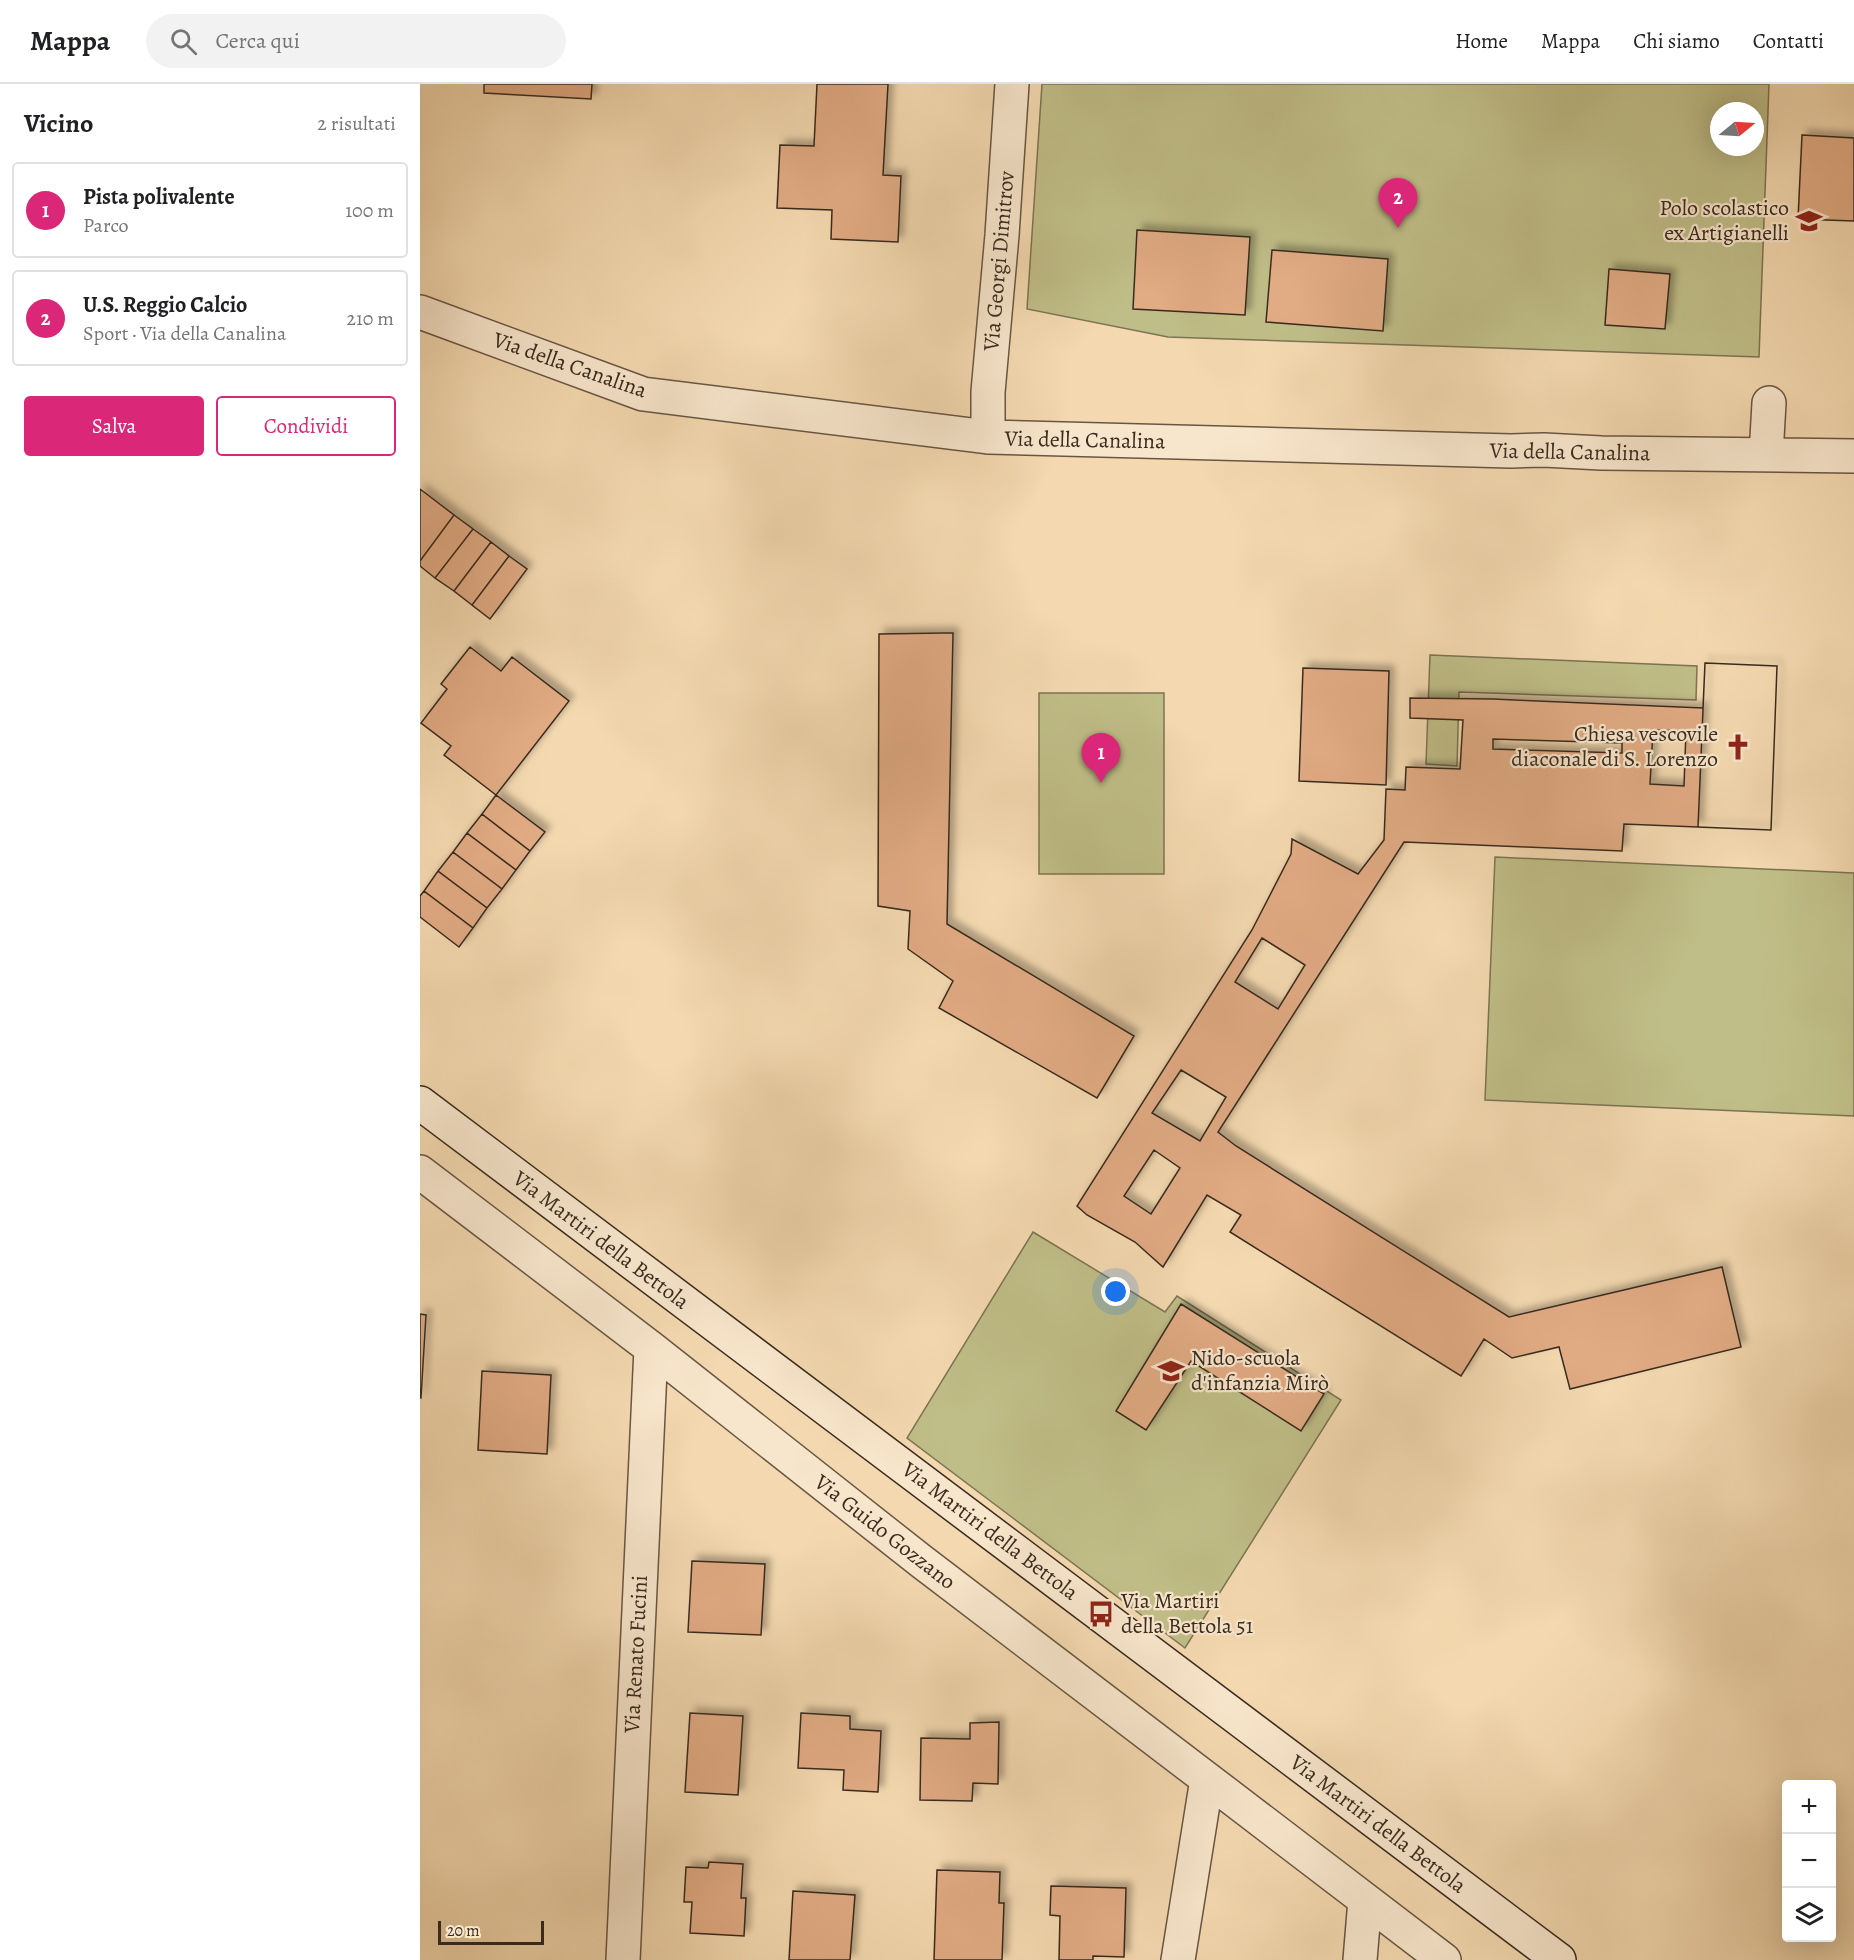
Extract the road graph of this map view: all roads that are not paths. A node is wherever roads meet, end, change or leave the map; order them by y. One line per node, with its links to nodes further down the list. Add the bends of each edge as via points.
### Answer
1 (1012, 84): 4 (street, Via Georgi Dimitrov, via 988,392)
2 (420, 312): 4 (street, Via della Canalina, via 643,394)
3 (1769, 403): 5 (street)
4 (988, 438): 5 (street, Via della Canalina)
5 (1766, 455): 6 (street, Via della Canalina)
6 (1854, 456)
7 (420, 1103): 16 (street, Via Martiri della Bettola)
8 (420, 1172): 9 (street, Via Guido Gozzano)
9 (651, 1348): 10 (street, Via Guido Gozzano); 12 (street, Via Renato Fucini)
10 (1207, 1779): 11 (street, Via Guido Gozzano); 13 (street)
11 (1365, 1900): 14 (street); 15 (street, Via Guido Gozzano)
12 (623, 1960)
13 (1178, 1960)
14 (1360, 1960)
15 (1444, 1960)
16 (1559, 1960)

